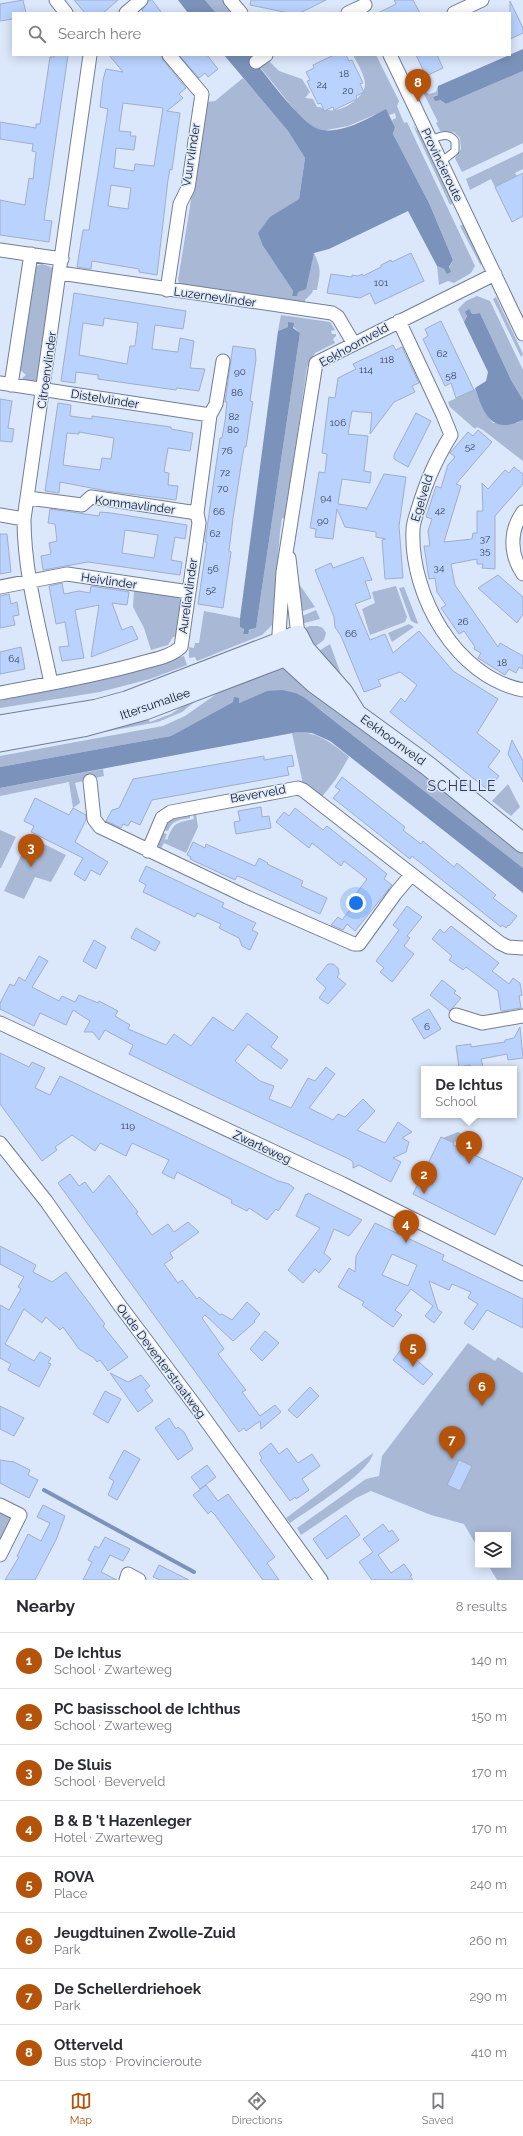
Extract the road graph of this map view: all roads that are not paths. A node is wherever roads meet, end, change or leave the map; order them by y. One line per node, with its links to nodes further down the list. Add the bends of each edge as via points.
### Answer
1 (56, 0): 6 (street)
2 (141, 0): 7 (street)
3 (230, 0): 8 (street)
4 (482, 0): 10 (street)
5 (366, 6): 9 (street)
6 (65, 12)
7 (131, 12)
8 (240, 12)
9 (351, 12)
10 (456, 12)
11 (90, 56): 18 (street, Citroenvlinder)
12 (170, 56): 21 (street, Vuurvlinder, via 202,94 188,188 180,204)
13 (390, 56): 14 (street, Provincieroute)
14 (430, 140): 15 (street, Provincieroute); 15 (lane, via 448,135 455,141 455,151)
15 (441, 162): 20 (street, Provincieroute)
16 (0, 250): 17 (street)
17 (31, 254): 18 (street); 26 (street)
18 (62, 259): 19 (street, Citroenvlinder)
19 (60, 274): 21 (street, Luzernevlinder); 27 (street, Citroenvlinder)
20 (495, 274): 22 (street, Eekhoornveld); 23 (street, Provincieroute)
21 (167, 290): 24 (street, Luzernevlinder, via 332,313 338,317)
22 (398, 321): 24 (street, Eekhoornveld); 41 (street, Egelveld, via 451,435 432,466 413,529 418,579 424,597 436,621 472,665 499,682)
23 (523, 334)
24 (354, 344): 34 (street, Eekhoornveld, via 316,363)
25 (223, 360): 28 (street, Aureliavlinder, via 216,404)
26 (6, 384): 27 (street, Distelvlinder)
27 (44, 389): 28 (street, Distelvlinder); 29 (street, Citroenvlinder)
28 (210, 415): 31 (street, Aureliavlinder)
29 (28, 498): 31 (street, Kommavlinder, via 82,505 91,497); 33 (street, Citroenvlinder)
30 (523, 512): 35 (street, via 513,531 512,541 516,564)
31 (197, 513): 38 (street, Aureliavlinder, via 199,523)
32 (0, 515): 33 (street)
33 (24, 519): 36 (street, Citroenvlinder, via 25,551)
34 (288, 550): 39 (street, Eekhoornveld); 39 (street, Eekhoornveld, via 283,572 279,634)
35 (523, 574)
36 (30, 581): 37 (street, Heivlinder); 38 (street, Heivlinder, via 67,574); 40 (street, Citroenvlinder)
37 (0, 587)
38 (189, 592): 40 (street, Aureliavlinder, via 180,647 173,654 85,678)
39 (293, 645): 43 (street, Ittersumallee, via 97,709); 44 (street, Ittersumallee, via 145,710 83,727); 46 (street, Eekhoornveld, via 300,671 344,707 428,766)
40 (51, 683): 42 (street, Aureliavlinder)
41 (523, 690)
42 (0, 693)
43 (0, 725)
44 (0, 742)
45 (90, 781): 47 (street, via 94,819 97,824)
46 (523, 843)
47 (148, 851): 48 (street, via 354,944 359,944); 48 (street, Beverveld, via 162,818 171,812 298,788)
48 (412, 875): 49 (street, Beverveld, via 500,943 508,947)
49 (523, 948)
50 (456, 1015): 51 (street, via 482,1024)
51 (523, 1016)
52 (0, 1023): 54 (street, Zwarteweg, via 343,1184)
53 (1, 1148): 59 (street, Oude Deventerstraatweg, via 46,1201)
54 (523, 1274)
55 (0, 1505): 56 (street, via 20,1515)
56 (0, 1556)
57 (126, 1580): 58 (street, via 128,1574)
58 (139, 1580)
59 (321, 1580)

